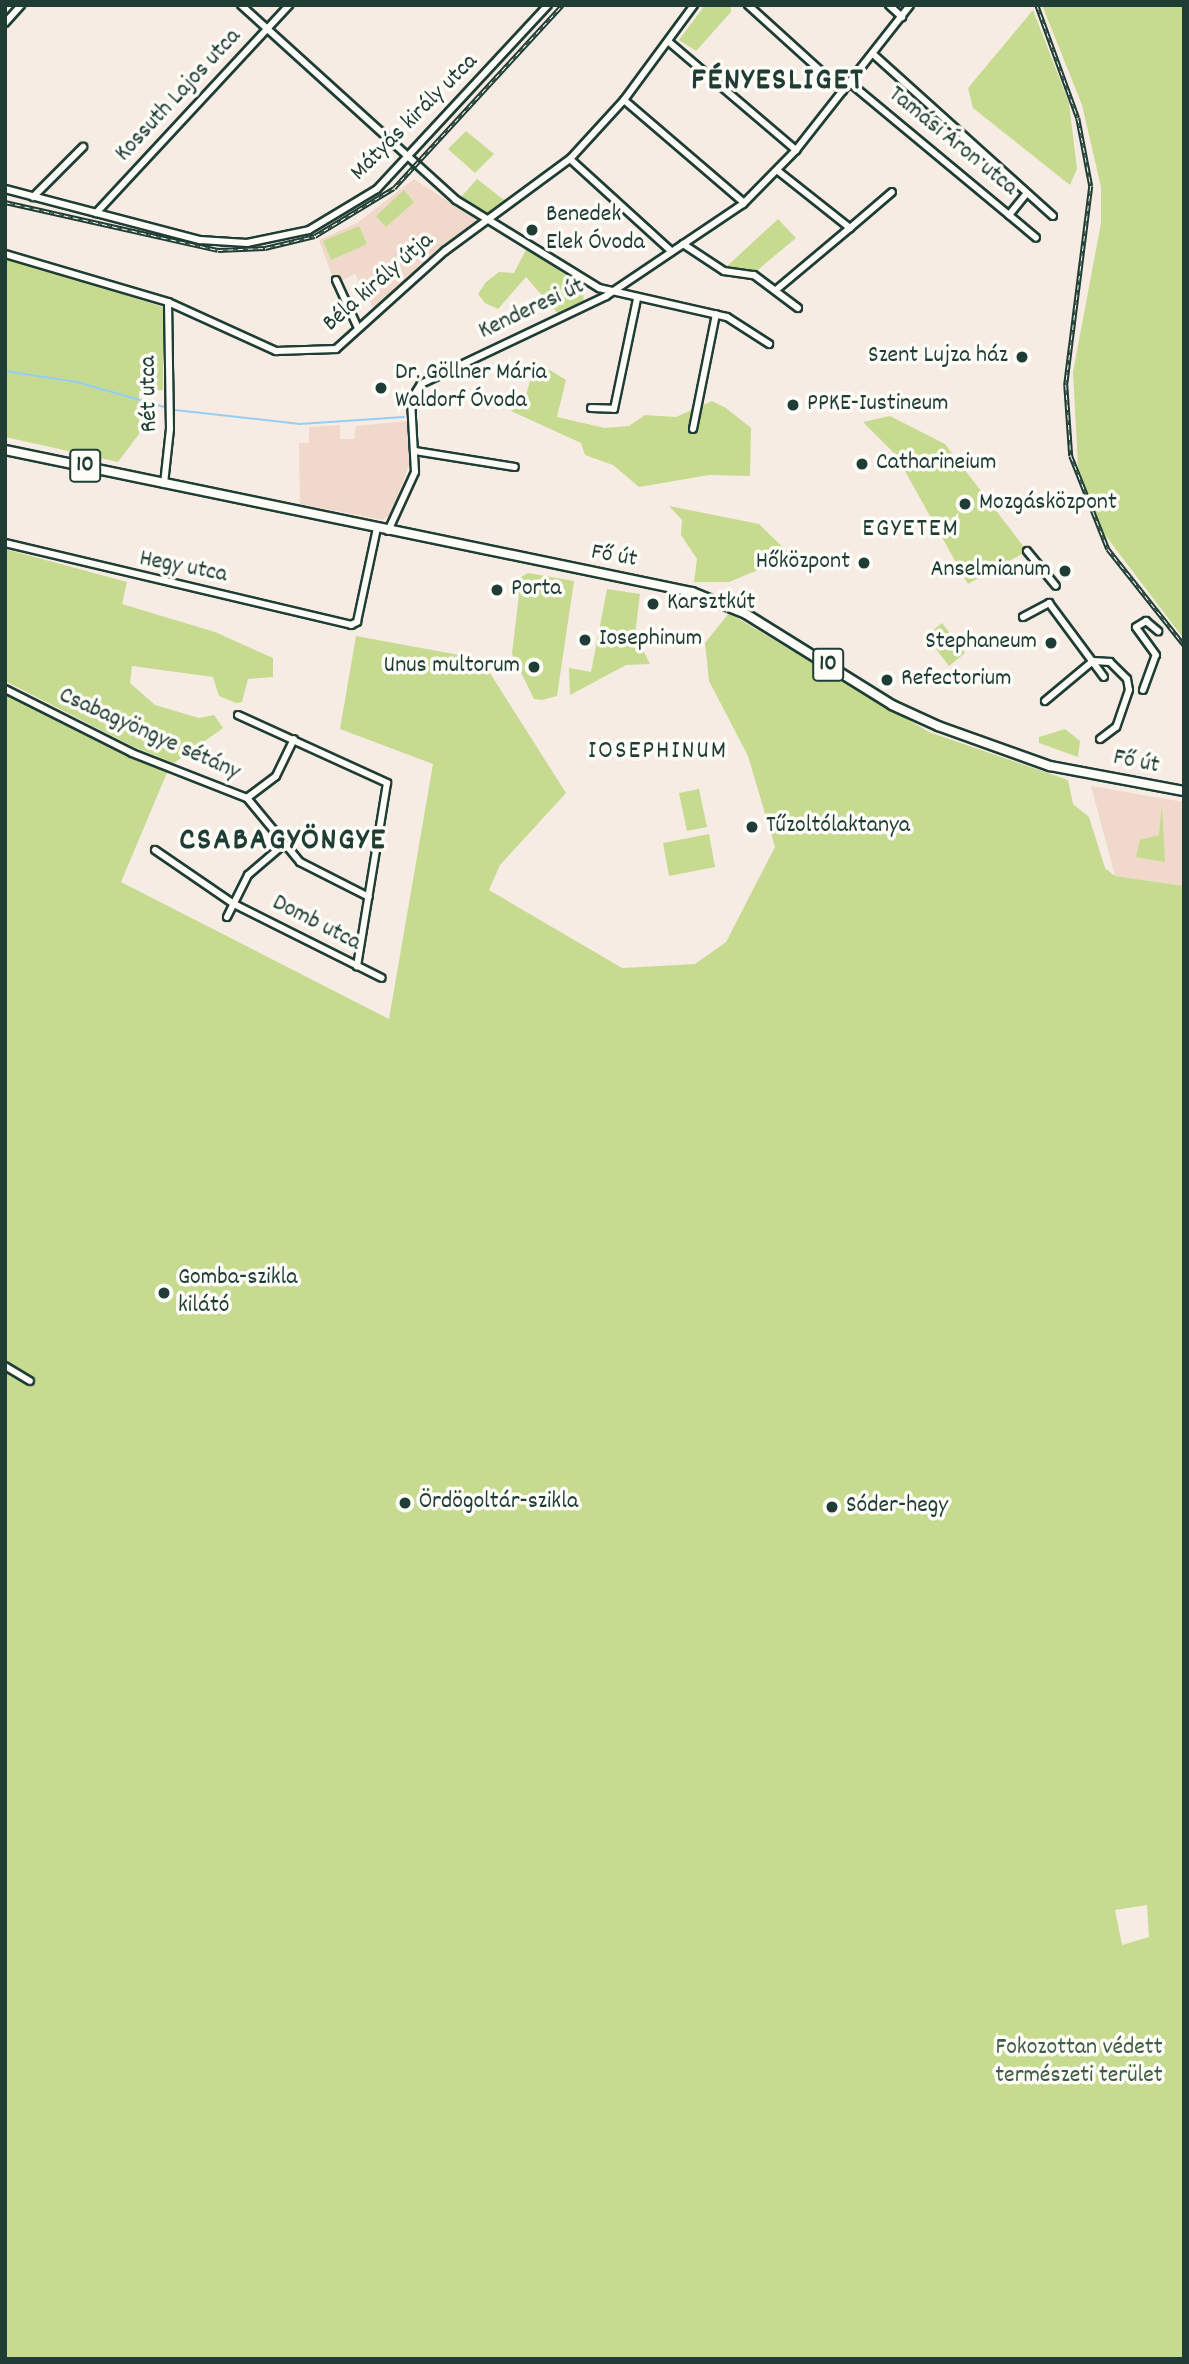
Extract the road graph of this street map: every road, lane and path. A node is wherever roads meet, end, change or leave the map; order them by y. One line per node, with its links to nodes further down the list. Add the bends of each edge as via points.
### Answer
1 (21, 5): 10 (street)
2 (241, 5): 11 (street)
3 (289, 5): 11 (street, Kossuth Lajos utca)
4 (548, 5): 20 (street, Mátyás király utca)
5 (694, 5): 12 (street, Béla király útja)
6 (748, 5): 15 (street)
7 (889, 5): 9 (street)
8 (910, 5): 9 (street, Kenderesi út)
9 (902, 17): 13 (street, Kenderesi út)
10 (5, 23)
11 (268, 29): 20 (street); 27 (street, Kossuth Lajos utca)
12 (669, 42): 16 (street, Béla király útja); 18 (street)
13 (873, 54): 14 (street, Kenderesi út); 24 (street)
14 (850, 83): 15 (street, Kenderesi út); 28 (street, Tamási Áron utca)
15 (844, 91): 18 (street, Kenderesi út)
16 (624, 100): 19 (street, Béla király útja); 26 (street)
17 (83, 147): 25 (street)
18 (796, 150): 21 (street, Kenderesi út)
19 (570, 159): 30 (street, Béla király útja); 34 (street)
20 (407, 160): 27 (street, Mátyás király utca, via 335,216 283,238 210,241); 30 (street)
21 (778, 171): 26 (street, Kenderesi út); 31 (street)
22 (5, 189): 25 (street, Mátyás király utca)
23 (892, 192): 31 (street)
24 (1026, 194): 28 (street, Tamási Áron utca); 29 (street)
25 (33, 197): 27 (street, Mátyás király utca)
26 (744, 203): 33 (street, Kenderesi út)
27 (96, 213)
28 (1009, 215): 32 (street)
29 (1053, 216)
30 (488, 219): 37 (street); 45 (street, Béla király útja)
31 (850, 228): 39 (street)
32 (1036, 238)
33 (683, 244): 34 (street, Kenderesi út); 39 (street, via 724,271 754,275)
34 (671, 251): 38 (street, Kenderesi út)
35 (5, 254): 41 (street, Béla király útja)
36 (336, 280): 45 (street)
37 (599, 288): 38 (street); 42 (street)
38 (613, 289): 40 (street); 42 (street, Kenderesi út)
39 (776, 290): 43 (street)
40 (637, 299): 44 (street); 47 (street, via 614,409)
41 (168, 302): 45 (street, Béla király útja, via 283,353 336,349); 52 (street, Rét utca, via 170,438)
42 (592, 303): 50 (street, Kenderesi út, via 421,384 411,400)
43 (798, 308)
44 (716, 313): 46 (street); 48 (street)
45 (358, 328)
46 (769, 344)
47 (591, 408)
48 (693, 429)
49 (5, 450): 52 (main road, Fő út / 10)
50 (415, 451): 51 (street); 54 (street, Kenderesi út, via 415,472)
51 (516, 467)
52 (164, 484): 53 (main road, Fő út / 10)
53 (377, 528): 54 (main road, Fő út / 10); 55 (street, Hegy utca, via 355,624 71,564)
54 (388, 531): 68 (main road, Fő út / 10, via 718,600 937,726 1050,766)
55 (5, 543)
56 (1027, 551): 57 (street)
57 (1056, 586)
58 (1023, 617): 60 (street, via 1049,603)
59 (1158, 631): 63 (street, via 1146,621 1136,627 1156,655)
60 (1093, 662): 61 (street); 64 (street); 67 (street, via 1110,662 1129,685 1116,727)
61 (1104, 677)
62 (5, 689): 69 (street, Csabagyöngye sétány, via 132,753)
63 (1143, 690)
64 (1045, 701)
65 (238, 715): 66 (street)
66 (294, 739): 69 (street, via 276,776); 72 (street, via 387,783)
67 (1100, 739)
68 (1184, 791)
69 (247, 799): 70 (street, Csabagyöngye sétány)
70 (282, 846): 72 (street, Csabagyöngye sétány); 73 (street, Domb utca, via 248,875)
71 (155, 850): 73 (street, Domb utca)
72 (369, 897): 75 (street)
73 (234, 904): 74 (street, Domb utca); 75 (street, Domb utca)
74 (227, 917)
75 (357, 967): 76 (street, Domb utca)
76 (382, 978)
77 (5, 1366): 78 (street)
78 (30, 1381)

